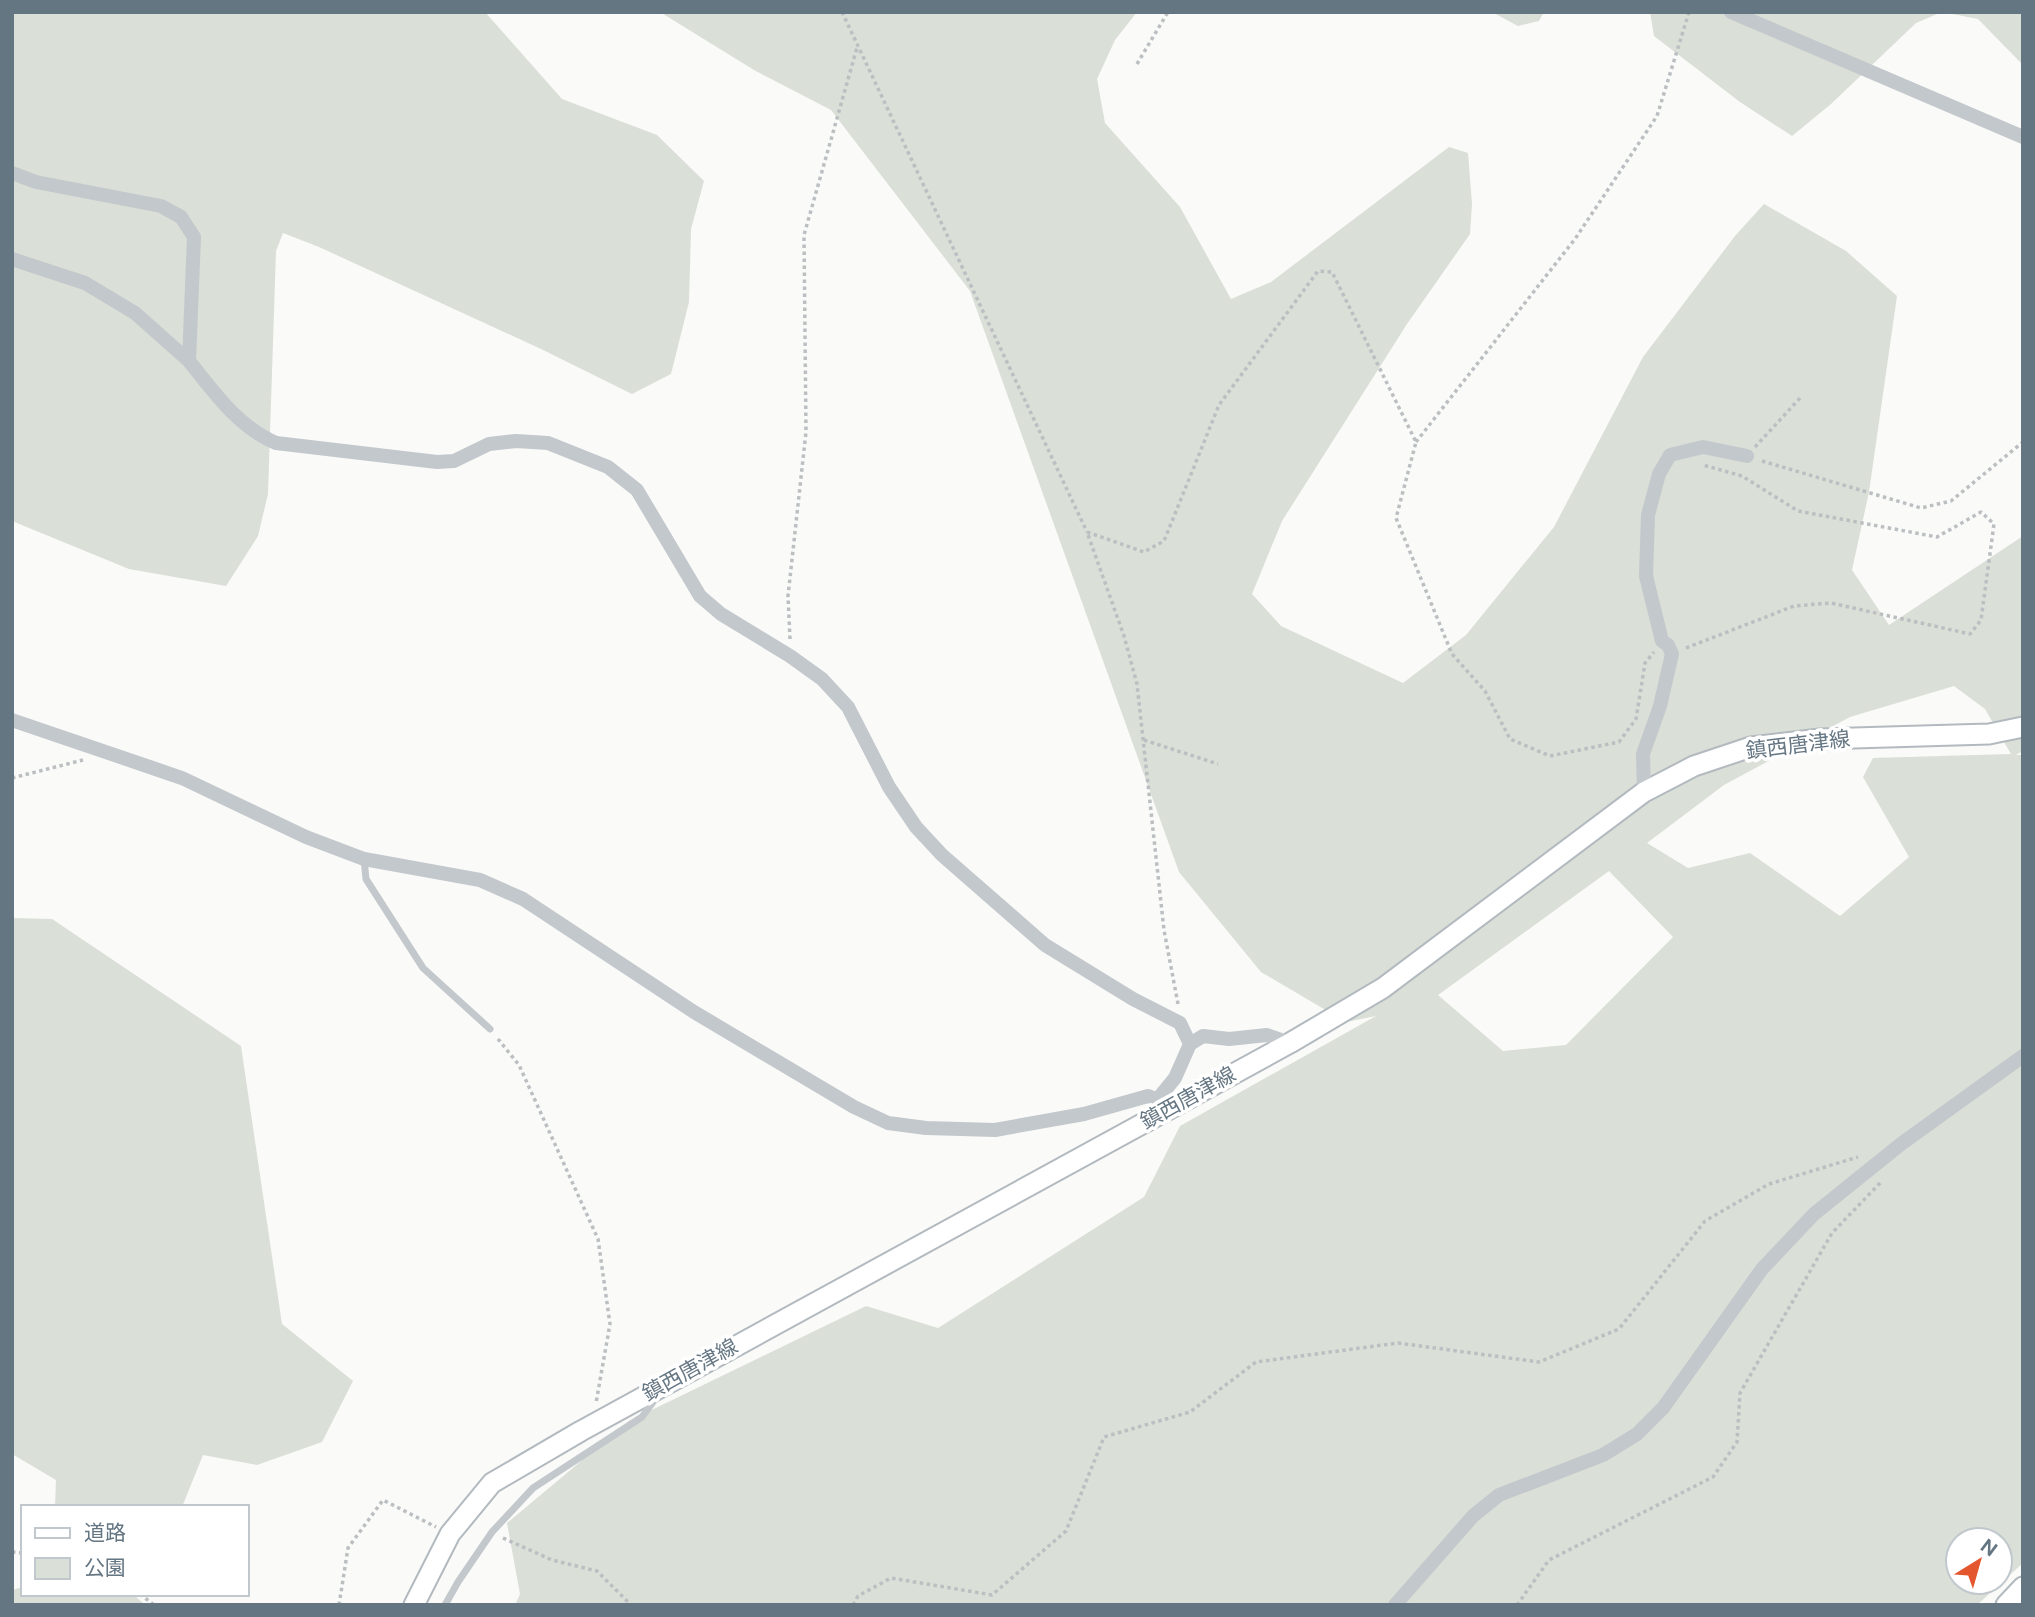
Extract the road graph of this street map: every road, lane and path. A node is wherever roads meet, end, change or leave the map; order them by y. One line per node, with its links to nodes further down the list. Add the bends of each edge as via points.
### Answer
1 (842, 12): 5 (path)
2 (1168, 12): 6 (path)
3 (1689, 12): 12 (path, via 1657,116 1575,239)
4 (1731, 12): 7 (street)
5 (858, 44): 16 (path); 19 (path, via 804,235 806,432 788,596)
6 (1137, 64)
7 (2023, 137)
8 (12, 173): 10 (street, via 36,182 161,206 181,217 194,237)
9 (12, 259): 10 (street, via 85,283 135,313)
10 (189, 361): 19 (street, via 228,409 257,435 276,443 437,462 454,461 489,444 526,441 548,443 608,467 637,490 700,596)
11 (1801, 397): 15 (path)
12 (1416, 442): 16 (path, via 1332,272 1318,271 1219,405 1164,541 1144,552); 17 (path, via 1396,518 1452,654 1485,691 1510,739 1550,756 1619,742 1636,719 1645,663)
13 (2023, 442): 15 (path, via 1951,501 1921,508)
14 (1670, 455): 15 (street, via 1703,447); 17 (street, via 1659,474 1648,515 1646,576); 18 (path, via 1742,476 1798,511 1937,537 1982,512 1994,524 1981,621 1970,634 1831,603 1794,606)
15 (1747, 456)
16 (1087, 532): 22 (path, via 1124,636 1137,684)
17 (1662, 641): 18 (street)
18 (1672, 654): 26 (street, via 1643,754)
19 (790, 656): 28 (street, via 822,679 848,707 889,787 942,855 1045,945)
20 (12, 720): 23 (street)
21 (2023, 727): 26 (main road, 鎮西唐津線, via 1989,734 1820,739 1751,747 1694,766)
22 (1144, 740): 24 (path); 28 (path, via 1164,930)
23 (109, 754): 25 (path); 27 (street, via 182,778)
24 (1218, 764)
25 (12, 778)
26 (1644, 792): 30 (main road, 鎮西唐津線, via 1382,988)
27 (364, 859): 29 (lane, via 366,880 423,968); 33 (street, via 481,880 523,899 694,1012 888,1123 995,1130 1084,1114 1148,1096)
28 (1180, 1023): 31 (street)
29 (489, 1029): 37 (path, via 519,1065 598,1239 610,1324 595,1408)
30 (1290, 1043): 31 (street, via 1267,1035 1203,1036); 33 (main road, 鎮西唐津線)
31 (1190, 1044): 33 (street)
32 (2023, 1056): 46 (street, via 1814,1214 1762,1269 1663,1408 1637,1434 1603,1455 1499,1495 1473,1516)
33 (1160, 1106): 36 (main road, 鎮西唐津線)
34 (1862, 1156): 45 (path, via 1769,1184 1705,1221 1619,1329 1539,1363 1398,1343 1256,1362 1190,1412 1104,1437 1066,1531 992,1595 891,1578 858,1596)
35 (1883, 1180): 47 (path, via 1832,1233 1740,1393 1737,1442 1713,1477 1549,1560)
36 (667, 1383): 37 (main road, 鎮西唐津線); 38 (lane, via 642,1417 533,1488)
37 (580, 1431): 39 (main road, 鎮西唐津線, via 492,1483)
38 (492, 1532): 43 (lane); 44 (path, via 552,1560 597,1571)
39 (450, 1534): 41 (path, via 383,1500 348,1548); 42 (main road, 鎮西唐津線)
40 (2023, 1587): 48 (main road)
41 (340, 1605)
42 (414, 1605)
43 (445, 1605)
44 (631, 1605)
45 (853, 1605)
46 (1395, 1605)
47 (1517, 1605)
48 (2006, 1605)

